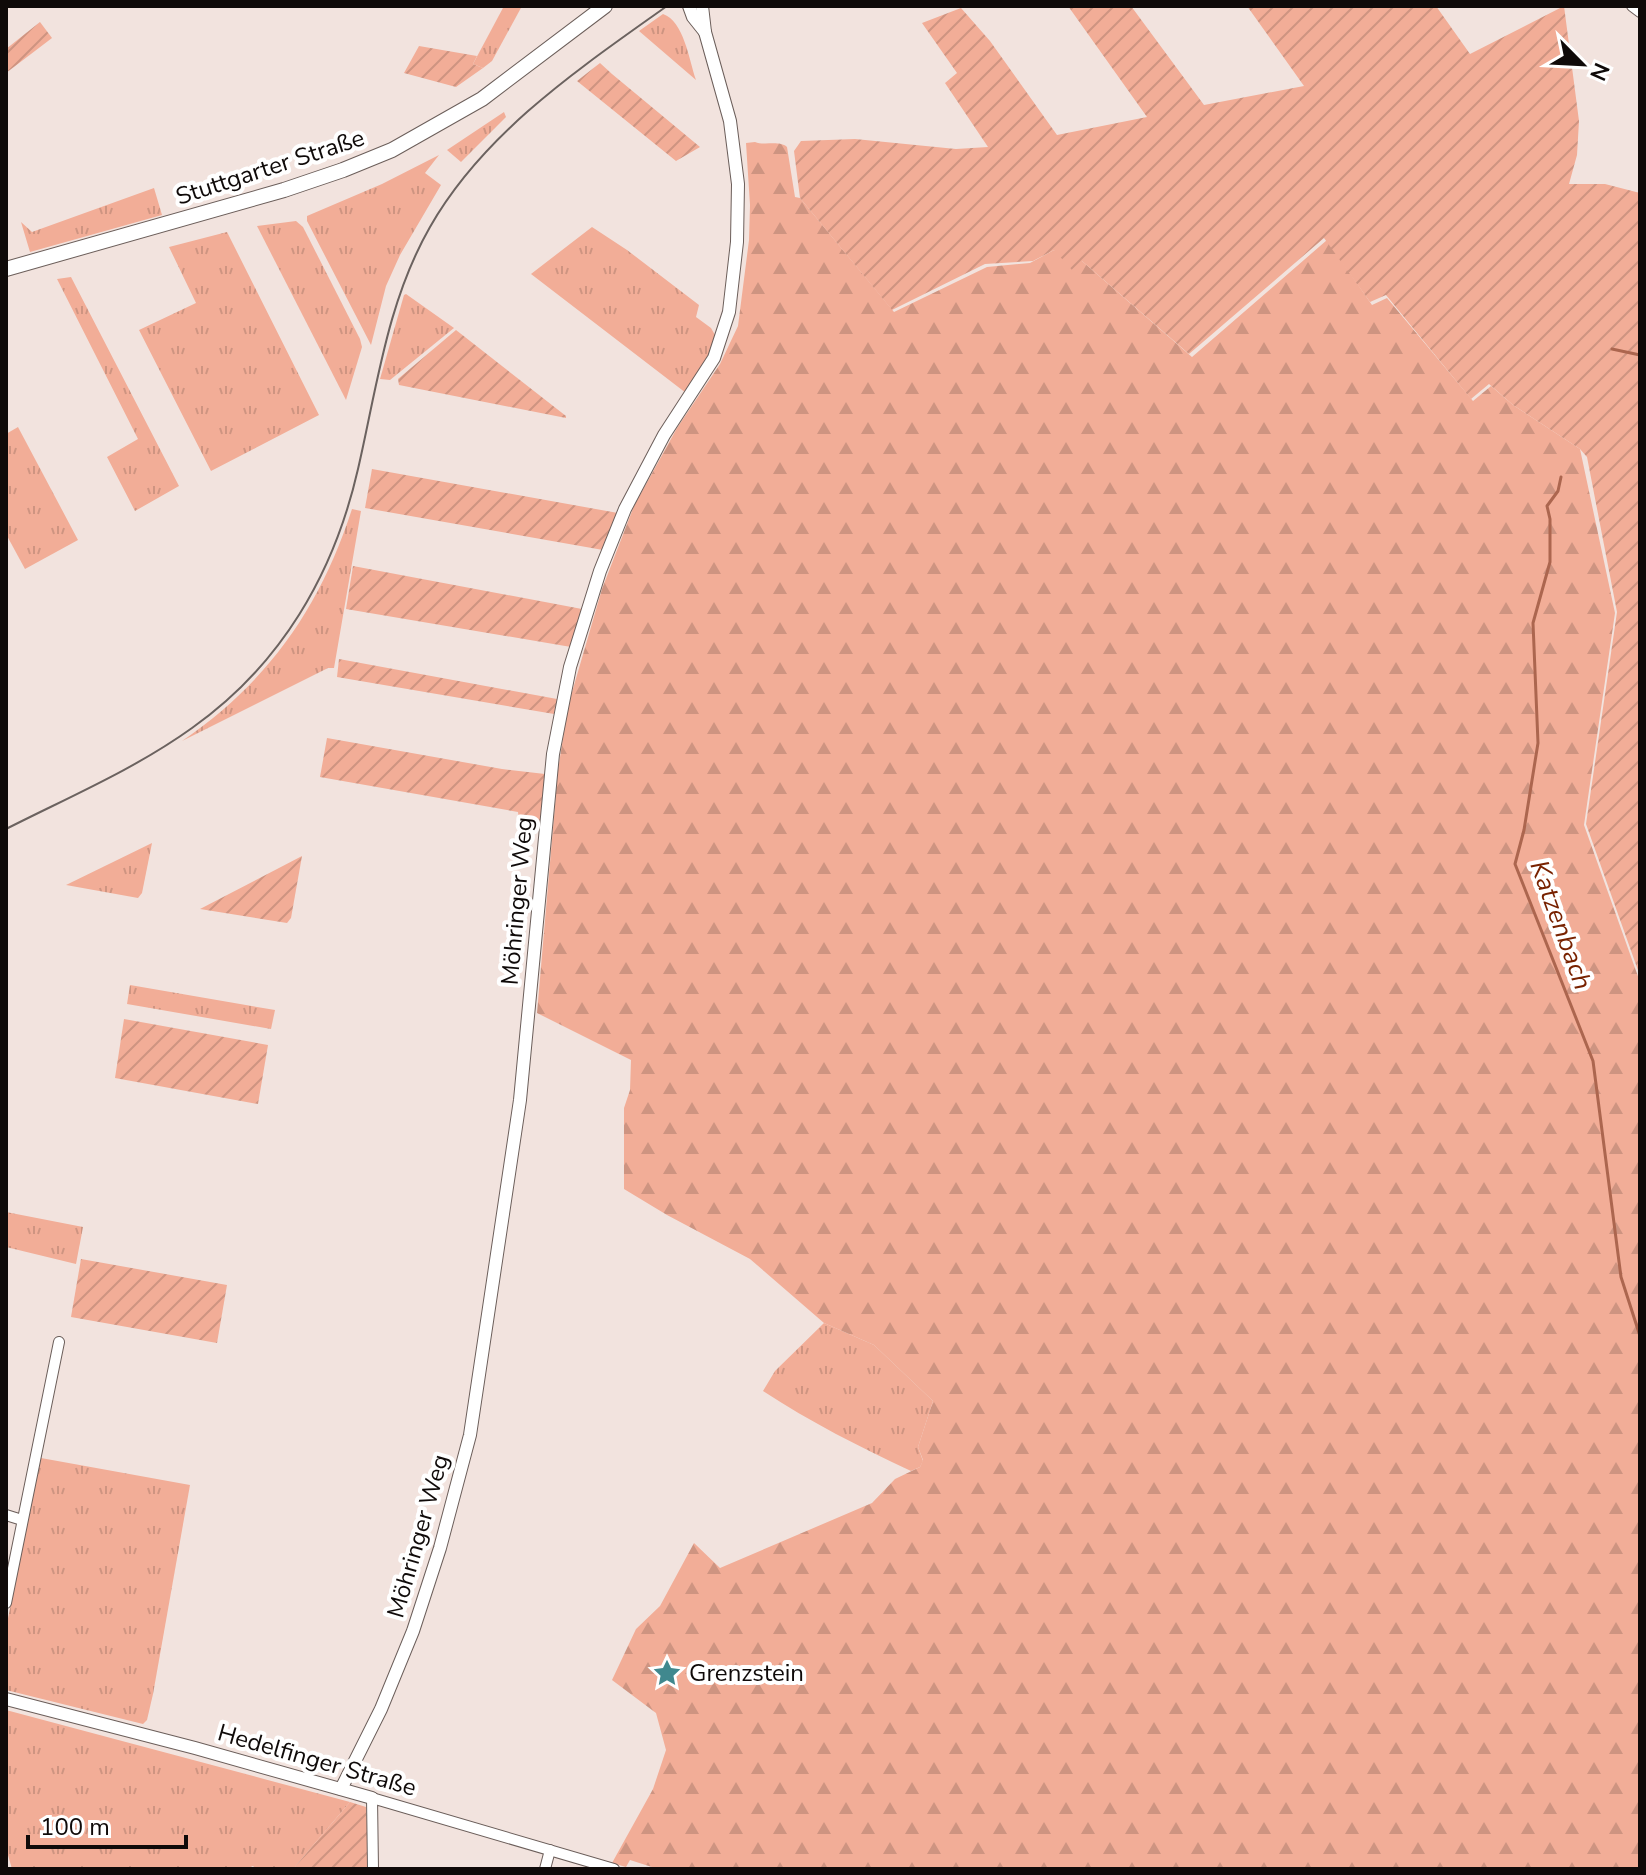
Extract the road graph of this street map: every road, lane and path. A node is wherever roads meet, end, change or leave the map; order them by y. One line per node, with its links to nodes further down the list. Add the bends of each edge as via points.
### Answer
1 (605, 6): 7 (main road, Stuttgarter Straße, via 482,99 392,150 284,190)
2 (689, 6): 6 (street, Möhringer Weg)
3 (702, 6): 6 (street, Möhringer Weg)
4 (1632, 6): 5 (street)
5 (1640, 12)
6 (705, 32): 13 (street, Möhringer Weg, via 727,108 737,172 729,312 714,358 625,509 570,667 553,754 520,1100 470,1435 413,1631)
7 (6, 269)
8 (59, 1342): 10 (street)
9 (6, 1515): 10 (street)
10 (22, 1520): 11 (street)
11 (6, 1603)
12 (6, 1699): 13 (street, Hedelfinger Straße)
13 (341, 1789): 14 (street, Hedelfinger Straße)
14 (372, 1798): 15 (street, Hedelfinger Straße); 16 (street)
15 (550, 1850): 17 (street); 18 (street, Hedelfinger Straße)
16 (373, 1869)
17 (545, 1869)
18 (614, 1869)

